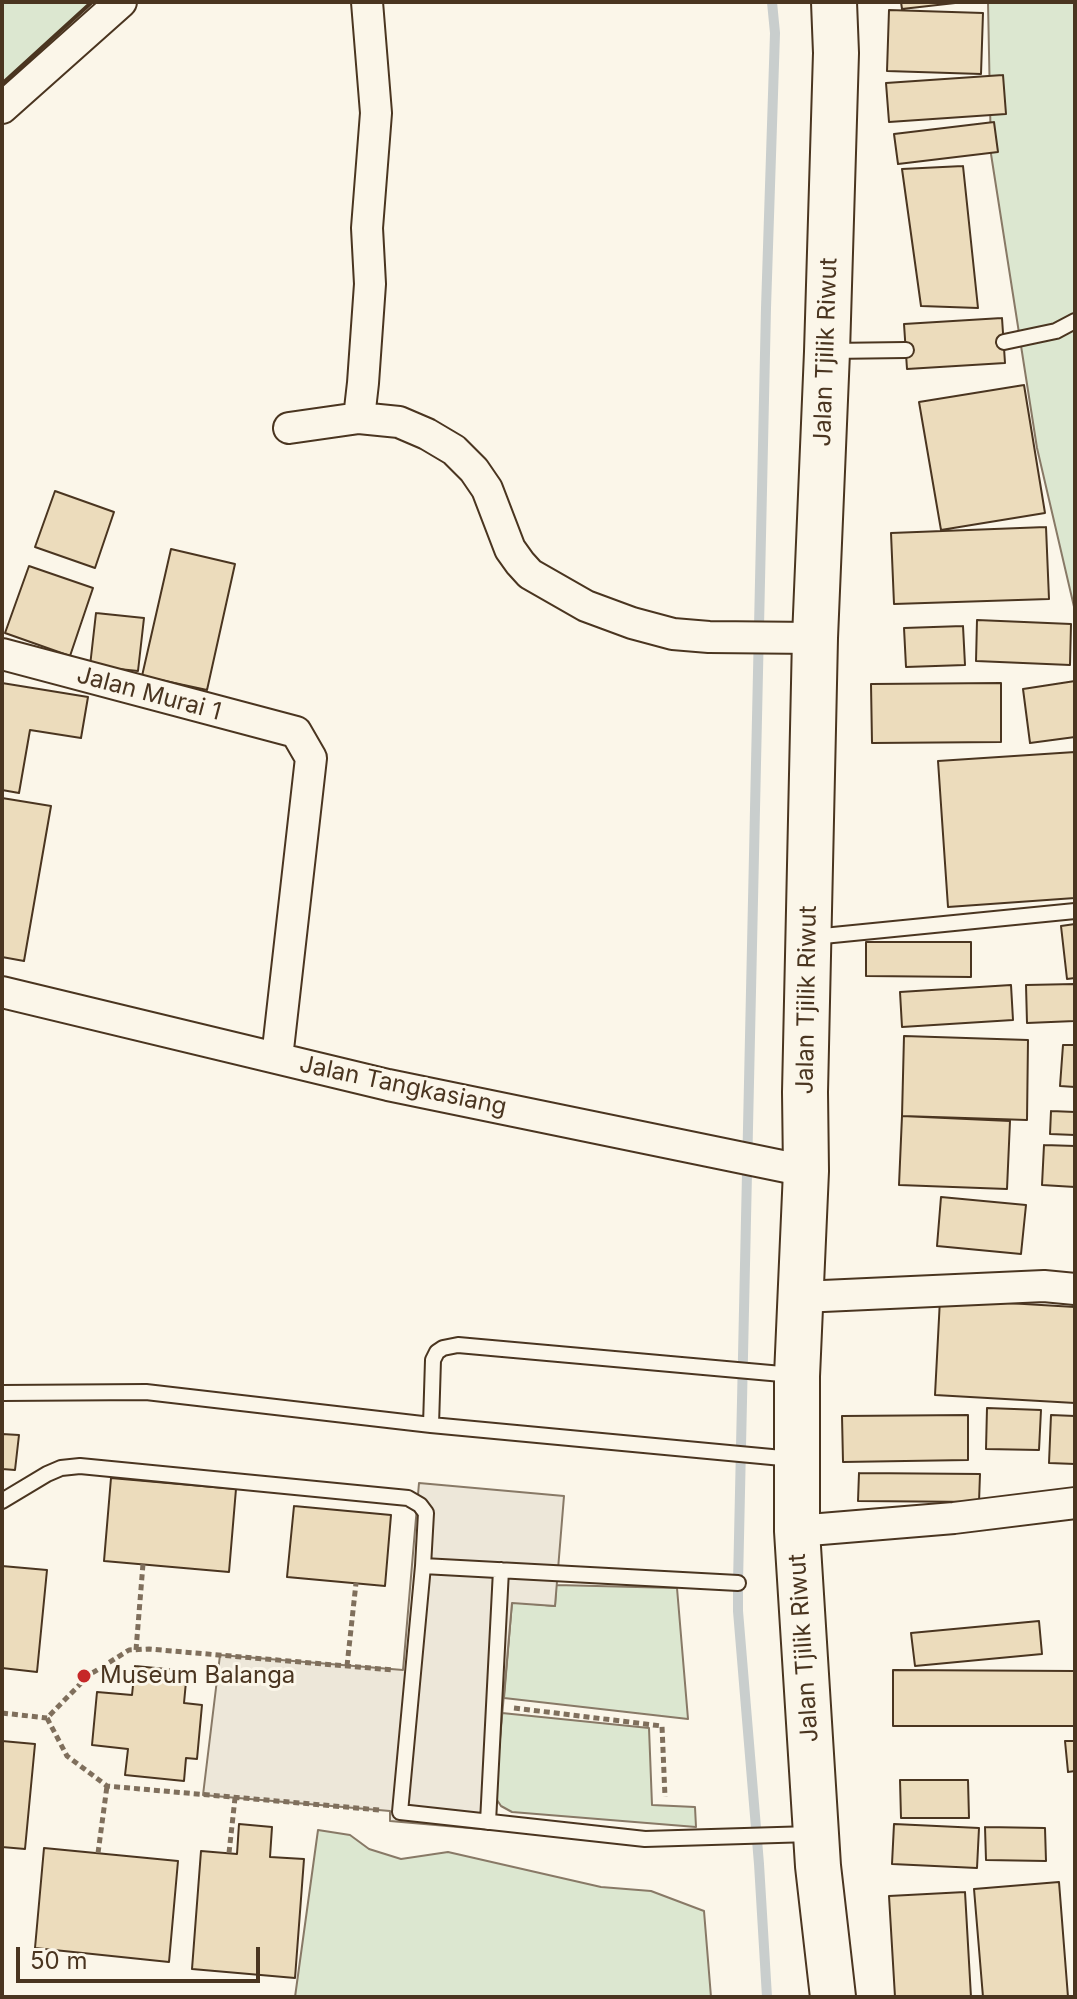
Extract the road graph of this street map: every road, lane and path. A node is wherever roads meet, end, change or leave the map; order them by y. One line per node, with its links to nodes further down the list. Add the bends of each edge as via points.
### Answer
1 (121, 2): 4 (street)
2 (367, 2): 9 (street, via 376,113 367,228 370,296)
3 (834, 2): 8 (highway, Jalan Tjilik Riwut)
4 (2, 108)
5 (1075, 321): 6 (lane, via 1056,331)
6 (1004, 342)
7 (906, 350): 8 (lane)
8 (827, 352): 11 (highway, Jalan Tjilik Riwut)
9 (359, 418): 10 (street); 11 (street, via 399,422 454,450 487,489 520,563 540,581 586,606 673,634)
10 (289, 428)
11 (815, 638): 14 (highway, Jalan Tjilik Riwut)
12 (2, 654): 16 (street, Jalan Murai 1, via 296,732 311,758)
13 (1075, 911): 14 (lane)
14 (809, 938): 17 (highway, Jalan Tjilik Riwut)
15 (2, 992): 16 (street, Jalan Tangkasiang)
16 (277, 1058): 17 (street, Jalan Tangkasiang)
17 (806, 1171): 19 (highway, Jalan Tjilik Riwut)
18 (1075, 1289): 19 (street)
19 (801, 1297): 20 (highway, Jalan Tjilik Riwut)
20 (797, 1376): 22 (lane, via 458,1345 443,1348 433,1360); 23 (highway, Jalan Tjilik Riwut)
21 (2, 1393): 22 (lane, via 146,1392)
22 (431, 1425): 23 (lane)
23 (797, 1459): 26 (highway, Jalan Tjilik Riwut)
24 (2, 1501): 28 (lane, via 47,1474 80,1466 408,1498 426,1513)
25 (1075, 1503): 26 (street)
26 (797, 1531): 43 (highway, Jalan Tjilik Riwut)
27 (143, 1564): 32 (path)
28 (423, 1566): 29 (lane); 34 (lane)
29 (501, 1570): 31 (lane); 35 (lane)
30 (356, 1583): 33 (path)
31 (738, 1583)
32 (136, 1650): 33 (path); 37 (path, via 89,1675)
33 (347, 1666): 34 (path)
34 (413, 1672): 41 (lane)
35 (494, 1706): 39 (path, via 662,1726); 42 (lane)
36 (2, 1713): 37 (path)
37 (47, 1718): 38 (path, via 67,1756)
38 (107, 1786): 40 (path); 44 (path)
39 (665, 1797)
40 (235, 1798): 41 (path); 45 (path)
41 (400, 1812): 42 (lane)
42 (488, 1822): 43 (lane, via 645,1839)
43 (816, 1834): 46 (highway, Jalan Tjilik Riwut)
44 (98, 1853)
45 (229, 1853)
46 (833, 1997)

